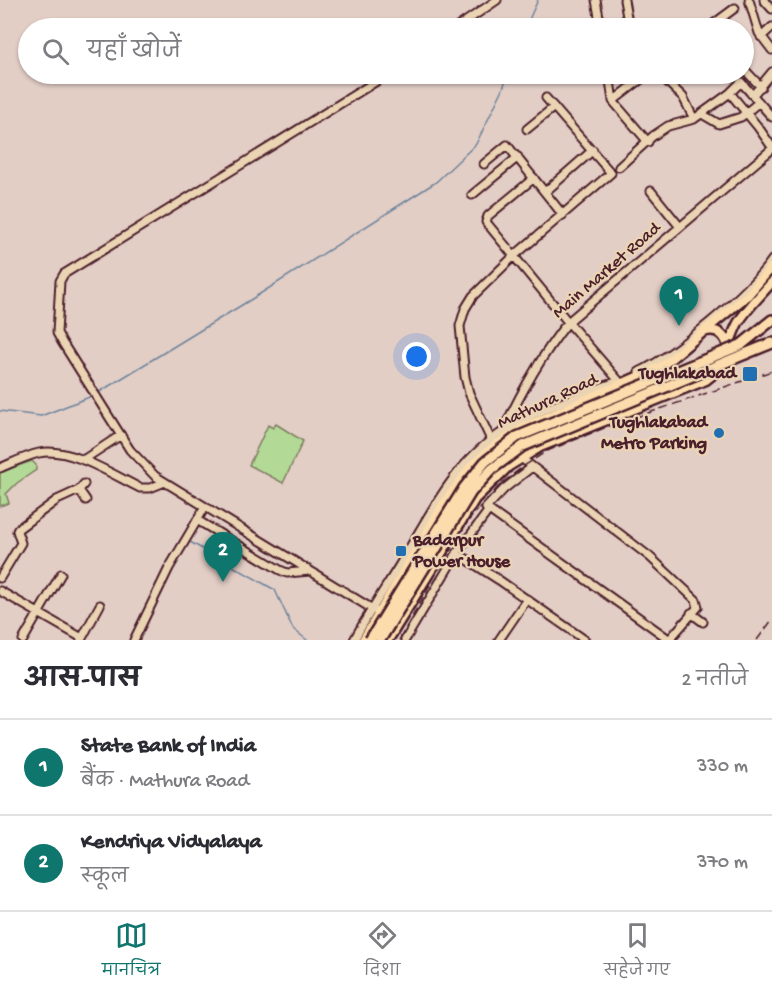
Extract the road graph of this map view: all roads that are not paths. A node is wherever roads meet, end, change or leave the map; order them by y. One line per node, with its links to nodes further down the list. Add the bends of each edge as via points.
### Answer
1 (497, 0): 8 (street)
2 (596, 0): 9 (street)
3 (624, 0): 10 (street)
4 (749, 0): 13 (street)
5 (764, 0): 7 (street)
6 (735, 8): 11 (street)
7 (772, 9)
8 (471, 18)
9 (599, 18)
10 (627, 18)
11 (722, 18)
12 (772, 27): 13 (street)
13 (761, 38): 14 (street)
14 (772, 50)
15 (772, 72): 23 (street)
16 (754, 80): 23 (street)
17 (371, 84): 62 (street, via 61,277 57,333)
18 (610, 84): 27 (street)
19 (631, 84): 27 (street)
20 (669, 84): 33 (street, via 683,97)
21 (739, 84): 24 (street)
22 (743, 84): 25 (street)
23 (761, 87): 25 (street)
24 (730, 93): 30 (street); 31 (street)
25 (753, 95): 28 (street)
26 (546, 98): 29 (street)
27 (613, 101): 35 (street)
28 (759, 102): 30 (street); 32 (street)
29 (554, 107): 34 (street); 37 (street)
30 (747, 113): 31 (street, via 718,124); 36 (street)
31 (702, 114): 33 (street)
32 (772, 117)
33 (694, 119): 35 (street, via 668,126)
34 (527, 129)
35 (648, 142): 40 (street)
36 (772, 148): 46 (street, Main Market Road)
37 (593, 150): 43 (street); 45 (street, via 612,173)
38 (518, 157): 39 (street, via 506,145); 41 (street); 44 (street)
39 (484, 164)
40 (619, 167)
41 (534, 178): 43 (street); 47 (street, via 487,219)
42 (651, 191): 46 (street)
43 (545, 192): 45 (street)
44 (472, 195)
45 (563, 215): 47 (street)
46 (680, 227): 52 (street, Main Market Road)
47 (514, 256): 52 (street); 63 (street, via 469,302 460,326 467,384)
48 (772, 260): 59 (street, via 727,306 674,351)
49 (772, 267): 54 (main road, Mathura Road, via 748,295)
50 (772, 282): 57 (main road, Mathura Road, via 742,316)
51 (772, 320): 56 (highway, Mathura Road)
52 (568, 322): 59 (street); 61 (street, Main Market Road, via 546,352)
53 (772, 329): 56 (highway)
54 (701, 334): 57 (main road, via 712,330 721,334 727,343); 58 (main road, Mathura Road)
55 (772, 342): 92 (highway, Mathura Road, bridge, via 523,446 492,469 471,492)
56 (745, 343): 88 (highway, Mathura Road, bridge, via 517,437 495,453 464,488)
57 (727, 354): 60 (main road, Mathura Road, via 710,378)
58 (662, 366): 60 (main road); 63 (main road, Mathura Road)
59 (619, 381): 61 (street)
60 (675, 393): 64 (main road, Mathura Road)
61 (502, 432): 63 (street, Main Market Road)
62 (121, 435): 65 (street); 68 (street, via 138,460)
63 (495, 442): 74 (main road, Mathura Road, via 471,466)
64 (521, 458): 66 (street); 78 (main road, Mathura Road, via 475,499)
65 (83, 460): 67 (street, via 48,452); 68 (street, via 140,488)
66 (532, 467): 71 (street, via 504,489 486,508); 85 (street, via 650,557 696,600 698,606)
67 (0, 468)
68 (165, 482): 70 (street)
69 (86, 500): 77 (street, via 82,487 18,529 21,543)
70 (205, 507): 72 (street); 75 (street)
71 (488, 511): 73 (street); 97 (street)
72 (197, 520): 75 (street, via 280,570); 90 (street)
73 (457, 553): 80 (street); 81 (street)
74 (402, 568): 78 (main road); 83 (main road, Mathura Road)
75 (310, 571): 83 (street)
76 (61, 574): 84 (street)
77 (0, 578)
78 (422, 584): 80 (street); 93 (main road, Mathura Road)
79 (0, 591): 84 (street)
80 (433, 592): 94 (street)
81 (527, 599): 95 (street); 96 (street)
82 (100, 605): 87 (street)
83 (375, 611): 88 (main road, Mathura Road); 91 (street)
84 (39, 613): 87 (street); 89 (street)
85 (691, 613): 86 (street); 97 (street)
86 (703, 622)
87 (81, 639)
88 (367, 639)
89 (23, 640)
90 (134, 640)
91 (354, 640)
92 (380, 640)
93 (388, 640)
94 (405, 640)
95 (499, 640)
96 (585, 640)
97 (669, 640)

